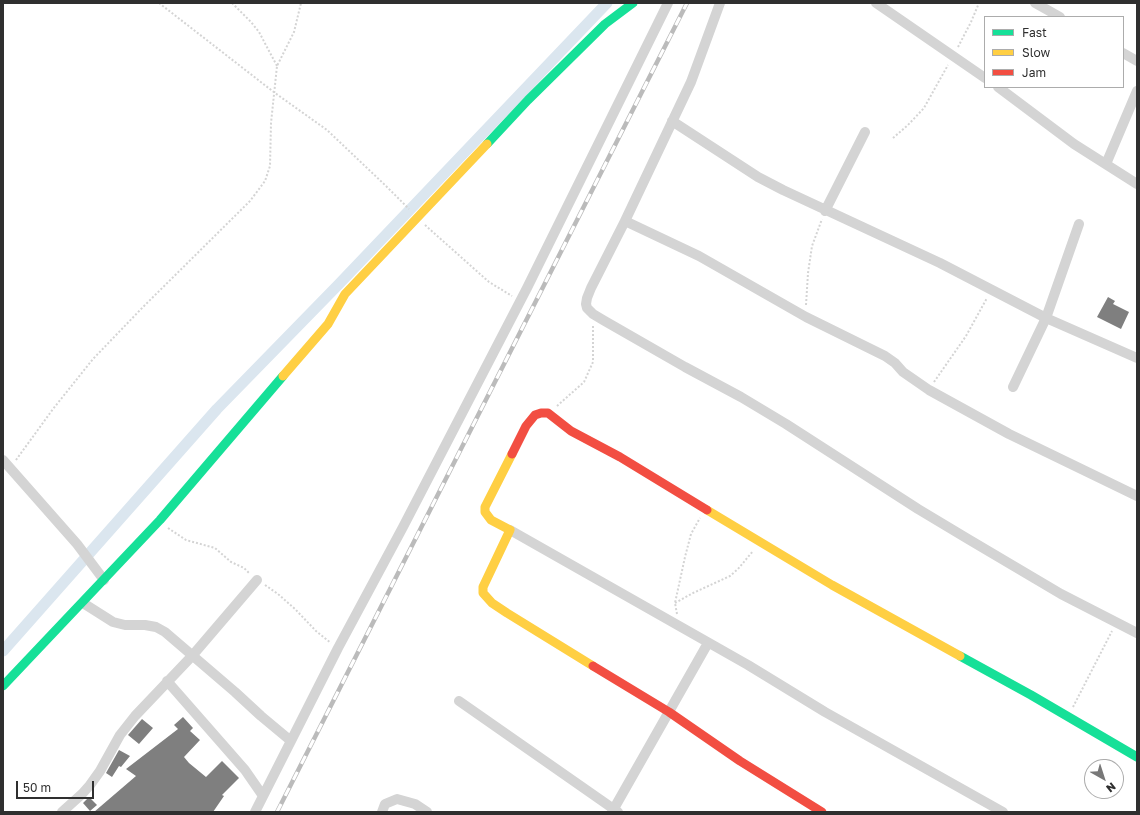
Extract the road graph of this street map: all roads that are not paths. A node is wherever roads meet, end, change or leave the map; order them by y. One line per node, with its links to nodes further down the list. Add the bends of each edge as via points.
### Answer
1 (633, 3): 25 (street, via 599,29 528,100 345,294 328,324 160,520)
2 (668, 3): 35 (street, via 520,301)
3 (720, 3): 12 (street, via 696,71)
4 (876, 3): 9 (street)
5 (1035, 3): 6 (street)
6 (1058, 16)
7 (1124, 54): 8 (street)
8 (1137, 61)
9 (984, 77)
10 (999, 88): 14 (street, via 1074,144)
11 (1137, 91): 14 (street)
12 (672, 121): 16 (street, via 758,177); 17 (street)
13 (865, 132): 16 (street)
14 (1106, 164): 15 (street)
15 (1137, 184)
16 (825, 211): 19 (street, via 904,246)
17 (625, 221): 23 (street, via 699,256 806,317 885,356 929,390 1010,434); 28 (street, via 587,298 586,304 592,313 793,428 924,512 1061,594)
18 (1079, 224): 19 (street)
19 (1046, 318): 20 (street); 21 (street)
20 (1137, 358)
21 (1013, 387)
22 (3, 460): 25 (street, via 77,544)
23 (1137, 496)
24 (510, 530): 29 (street); 34 (street, via 483,587 483,593 507,613); 36 (street, via 491,520 485,512 485,507 526,426 535,415 548,413 570,431 620,457 850,596)
25 (104, 580): 27 (street)
26 (257, 580): 30 (street)
27 (83, 603): 30 (street, via 119,624 156,627); 32 (street)
28 (1137, 633)
29 (708, 643): 34 (street); 44 (street)
30 (192, 656): 31 (street); 35 (street)
31 (167, 681): 37 (street, via 245,770); 39 (street, via 126,726 100,771 82,794)
32 (3, 686)
33 (459, 701): 38 (street)
34 (669, 712): 38 (street); 43 (street, via 740,761)
35 (291, 740): 37 (street)
36 (1137, 757)
37 (263, 796): 40 (street)
38 (615, 811)
39 (62, 812)
40 (255, 812)
41 (382, 812): 42 (street, via 386,804 397,799 415,804)
42 (427, 812)
43 (822, 812)
44 (1004, 812)

